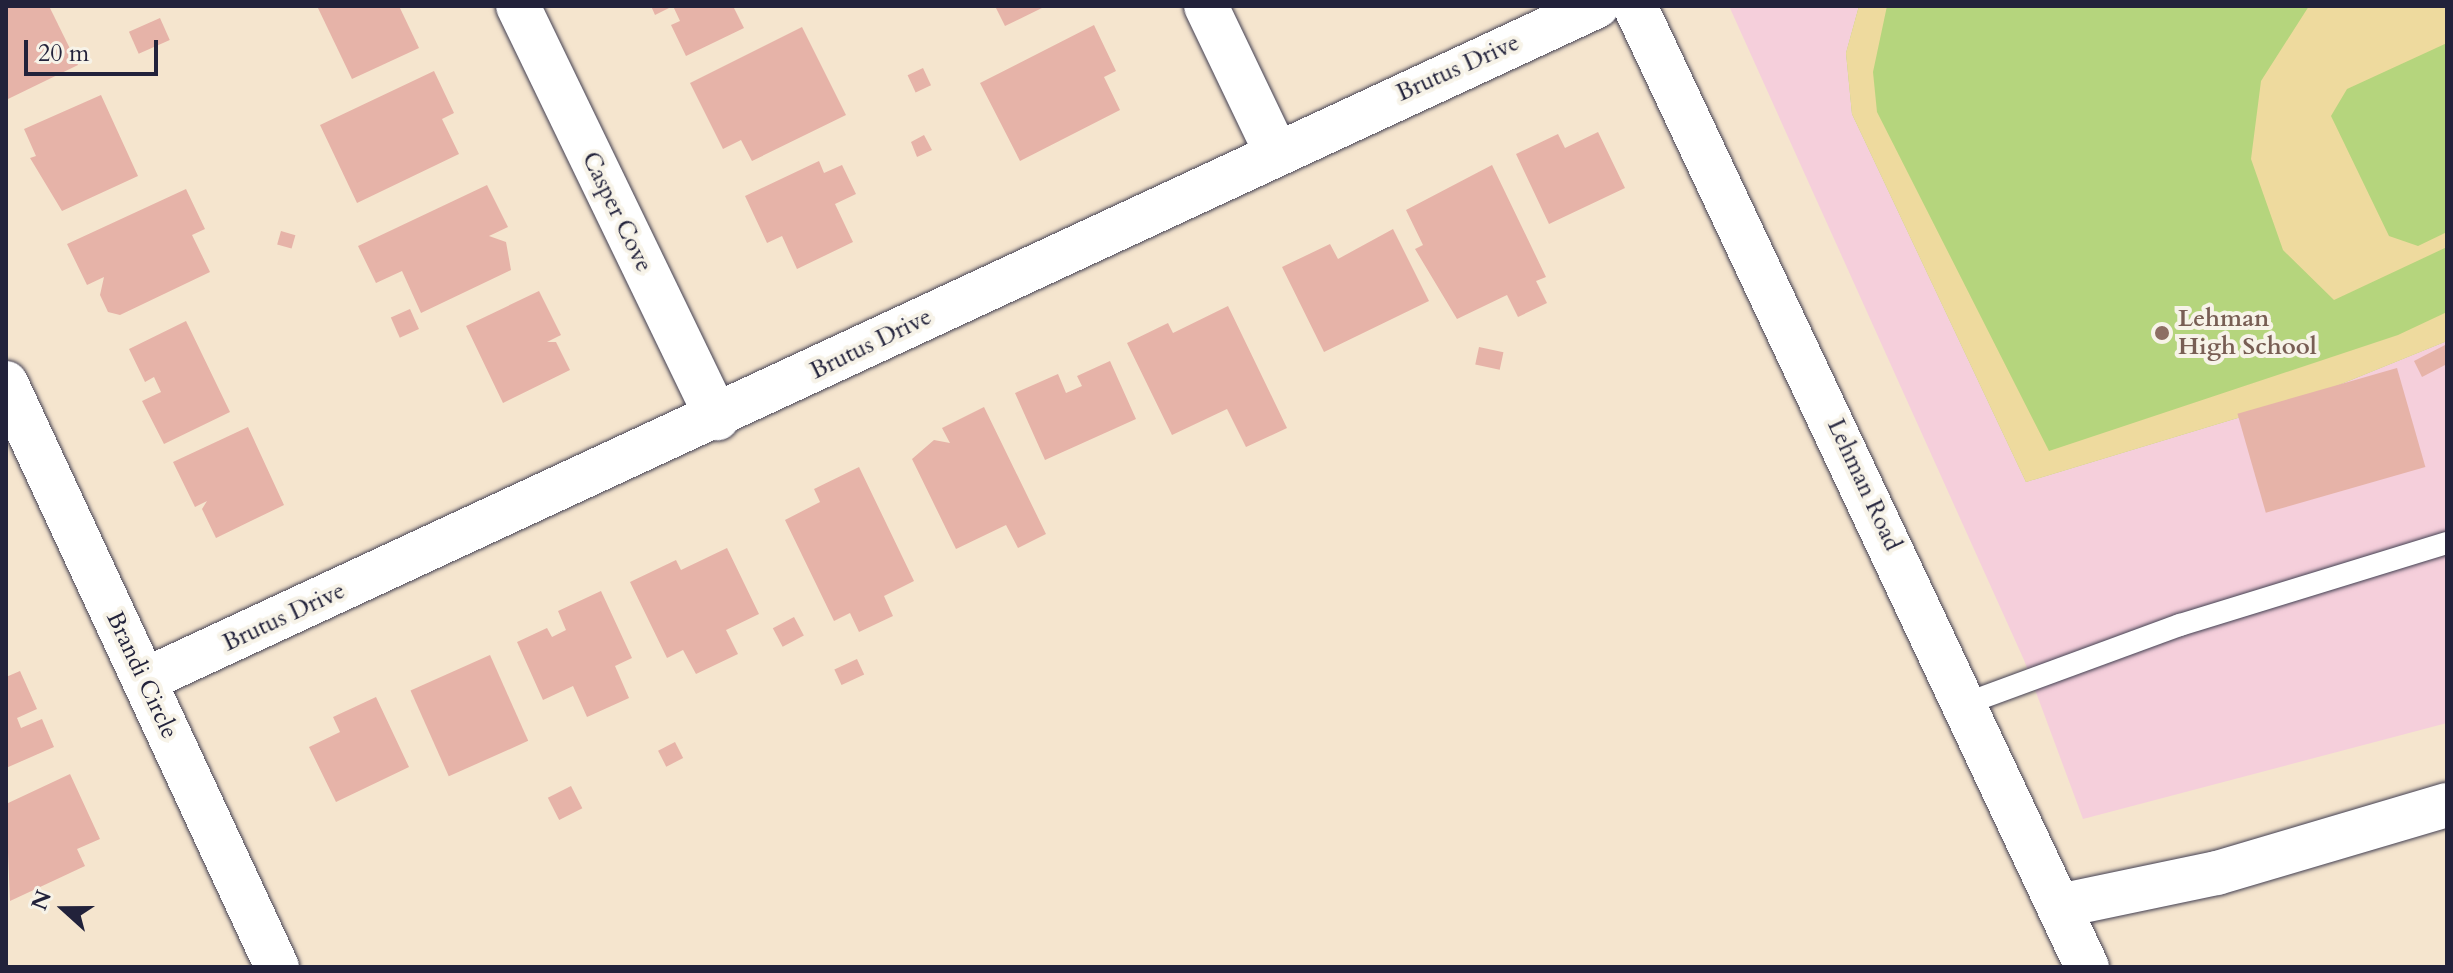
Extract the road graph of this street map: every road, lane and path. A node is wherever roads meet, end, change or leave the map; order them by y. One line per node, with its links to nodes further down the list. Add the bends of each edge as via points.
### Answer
1 (518, 6): 7 (street, Casper Cove)
2 (1206, 6): 5 (street)
3 (1597, 6): 5 (street, Brutus Drive)
4 (1635, 6): 10 (street, Lehman Road)
5 (1275, 150): 7 (street, Brutus Drive)
6 (6, 383): 9 (street, Brandi Circle)
7 (717, 418): 9 (street, Brutus Drive)
8 (2447, 543): 10 (lane, via 2180,625)
9 (145, 680): 13 (street, Brandi Circle)
10 (1965, 704): 12 (street, Lehman Road)
11 (2447, 805): 12 (street, via 2217,873)
12 (2059, 906): 14 (street, Lehman Road)
13 (277, 967)
14 (2087, 967)

